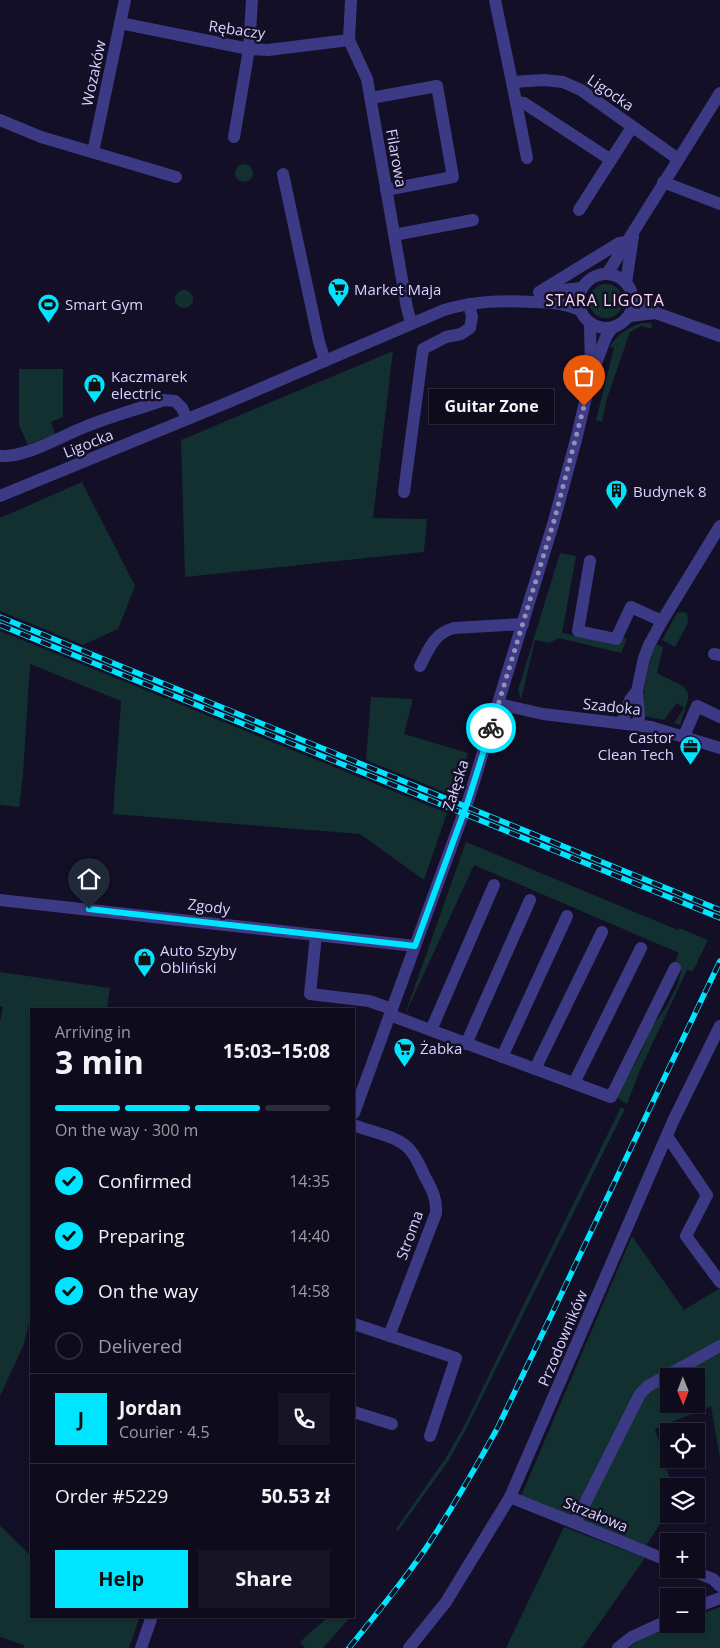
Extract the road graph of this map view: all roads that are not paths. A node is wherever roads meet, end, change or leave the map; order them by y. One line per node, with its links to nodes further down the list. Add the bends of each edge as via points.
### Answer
1 (125, 0): 5 (street, Wozaków)
2 (252, 0): 7 (street)
3 (352, 0): 6 (street, Filarowa)
4 (495, 0): 8 (street)
5 (120, 23): 7 (street, Rębaczy); 15 (street, Wozaków)
6 (349, 40): 7 (street, Rębaczy, via 268,50); 10 (street, Filarowa, via 367,78)
7 (249, 49): 14 (street)
8 (512, 82): 11 (street); 13 (street, Ligocka, via 563,82 581,90)
9 (720, 93): 17 (street)
10 (371, 98): 22 (street, Filarowa); 22 (street, via 437,86 453,177)
11 (516, 102): 16 (street); 18 (street, via 524,102)
12 (0, 120): 15 (street, via 41,137)
13 (632, 127): 17 (street, Ligocka); 18 (street, Ligocka)
14 (234, 137)
15 (92, 152): 20 (street)
16 (527, 158)
17 (678, 159): 21 (street)
18 (611, 160): 24 (street, Ligocka)
19 (283, 174): 43 (street)
20 (176, 177)
21 (663, 182): 23 (street); 26 (street)
22 (386, 190): 27 (street, Filarowa)
23 (720, 204)
24 (579, 210)
25 (473, 220): 27 (street)
26 (634, 229): 28 (street); 30 (street)
27 (394, 235): 39 (street, Filarowa)
28 (627, 242): 29 (street); 32 (street, via 619,243)
29 (607, 274): 30 (street, via 618,276); 31 (street, via 591,278)
30 (626, 283): 33 (street)
31 (582, 288): 32 (street, Ligocka); 36 (street, via 578,301)
32 (539, 292): 34 (street, Ligocka)
33 (633, 296): 37 (street); 38 (street)
34 (505, 300): 35 (street, Ligocka); 36 (street, Ligocka, via 558,303)
35 (469, 304): 39 (street, Ligocka); 47 (street, via 470,328 423,349)
36 (580, 310): 40 (street)
37 (656, 313): 38 (street); 42 (street)
38 (630, 316): 41 (street)
39 (411, 323): 43 (street, Ligocka)
40 (590, 324): 41 (street, via 598,328); 44 (street, Załęska)
41 (612, 328): 44 (street, Załęska)
42 (720, 336)
43 (325, 361): 45 (street, Ligocka)
44 (591, 376): 52 (street, Załęska, via 554,521)
45 (187, 419): 46 (street, Ligocka, via 175,401 164,400 80,428 55,441); 48 (street, Ligocka)
46 (0, 456)
47 (404, 492)
48 (0, 496)
49 (720, 526): 51 (street)
50 (590, 561): 51 (street, via 578,631 616,639 631,607)
51 (662, 620): 54 (street, via 644,658)
52 (523, 624): 53 (street, via 447,630 431,644); 55 (street, Załęska)
53 (420, 666)
54 (637, 691): 57 (street); 58 (street)
55 (498, 704): 57 (street, Szadoka, via 543,714); 67 (street, Załęska, via 468,801)
56 (720, 717): 59 (street, via 697,706)
57 (622, 722): 58 (street, Szadoka)
58 (637, 725): 59 (street, Szadoka)
59 (684, 736): 60 (street, Szadoka)
60 (720, 748)
61 (494, 885): 72 (street)
62 (0, 900): 66 (street, Zgody)
63 (530, 900): 73 (street)
64 (567, 916): 74 (street)
65 (602, 932): 75 (street)
66 (316, 935): 67 (street, Zgody); 70 (street, via 310,994 369,1001)
67 (415, 946): 70 (street, Załęska)
68 (641, 948): 77 (street)
69 (675, 968): 77 (street, via 611,1097)
70 (391, 1012): 72 (street); 76 (street, Załęska)
71 (720, 1026): 80 (street, Przodowników)
72 (431, 1030): 73 (street)
73 (466, 1044): 74 (street)
74 (502, 1057): 75 (street)
75 (535, 1069): 77 (street)
76 (359, 1082): 78 (street, Załęska)
77 (574, 1083)
78 (355, 1107)
79 (355, 1126): 83 (street, Stroma, via 395,1140 410,1150 437,1204)
80 (667, 1136): 81 (street, via 707,1195 686,1236); 88 (street, Przodowników)
81 (720, 1282)
82 (355, 1324): 83 (street)
83 (389, 1336): 87 (street, via 456,1358)
84 (720, 1346): 89 (street, via 648,1386 640,1394)
85 (355, 1412): 86 (street)
86 (392, 1424)
87 (430, 1436)
88 (510, 1497): 89 (street, Strzałowa); 98 (street, Przodowników, via 446,1602)
89 (575, 1523): 90 (street, Strzałowa)
90 (660, 1557)
91 (705, 1576): 92 (street)
92 (720, 1586)
93 (720, 1598): 94 (street)
94 (705, 1604)
95 (151, 1618): 97 (street)
96 (660, 1624): 99 (street, via 632,1637)
97 (141, 1648)
98 (408, 1648)
99 (618, 1648)

